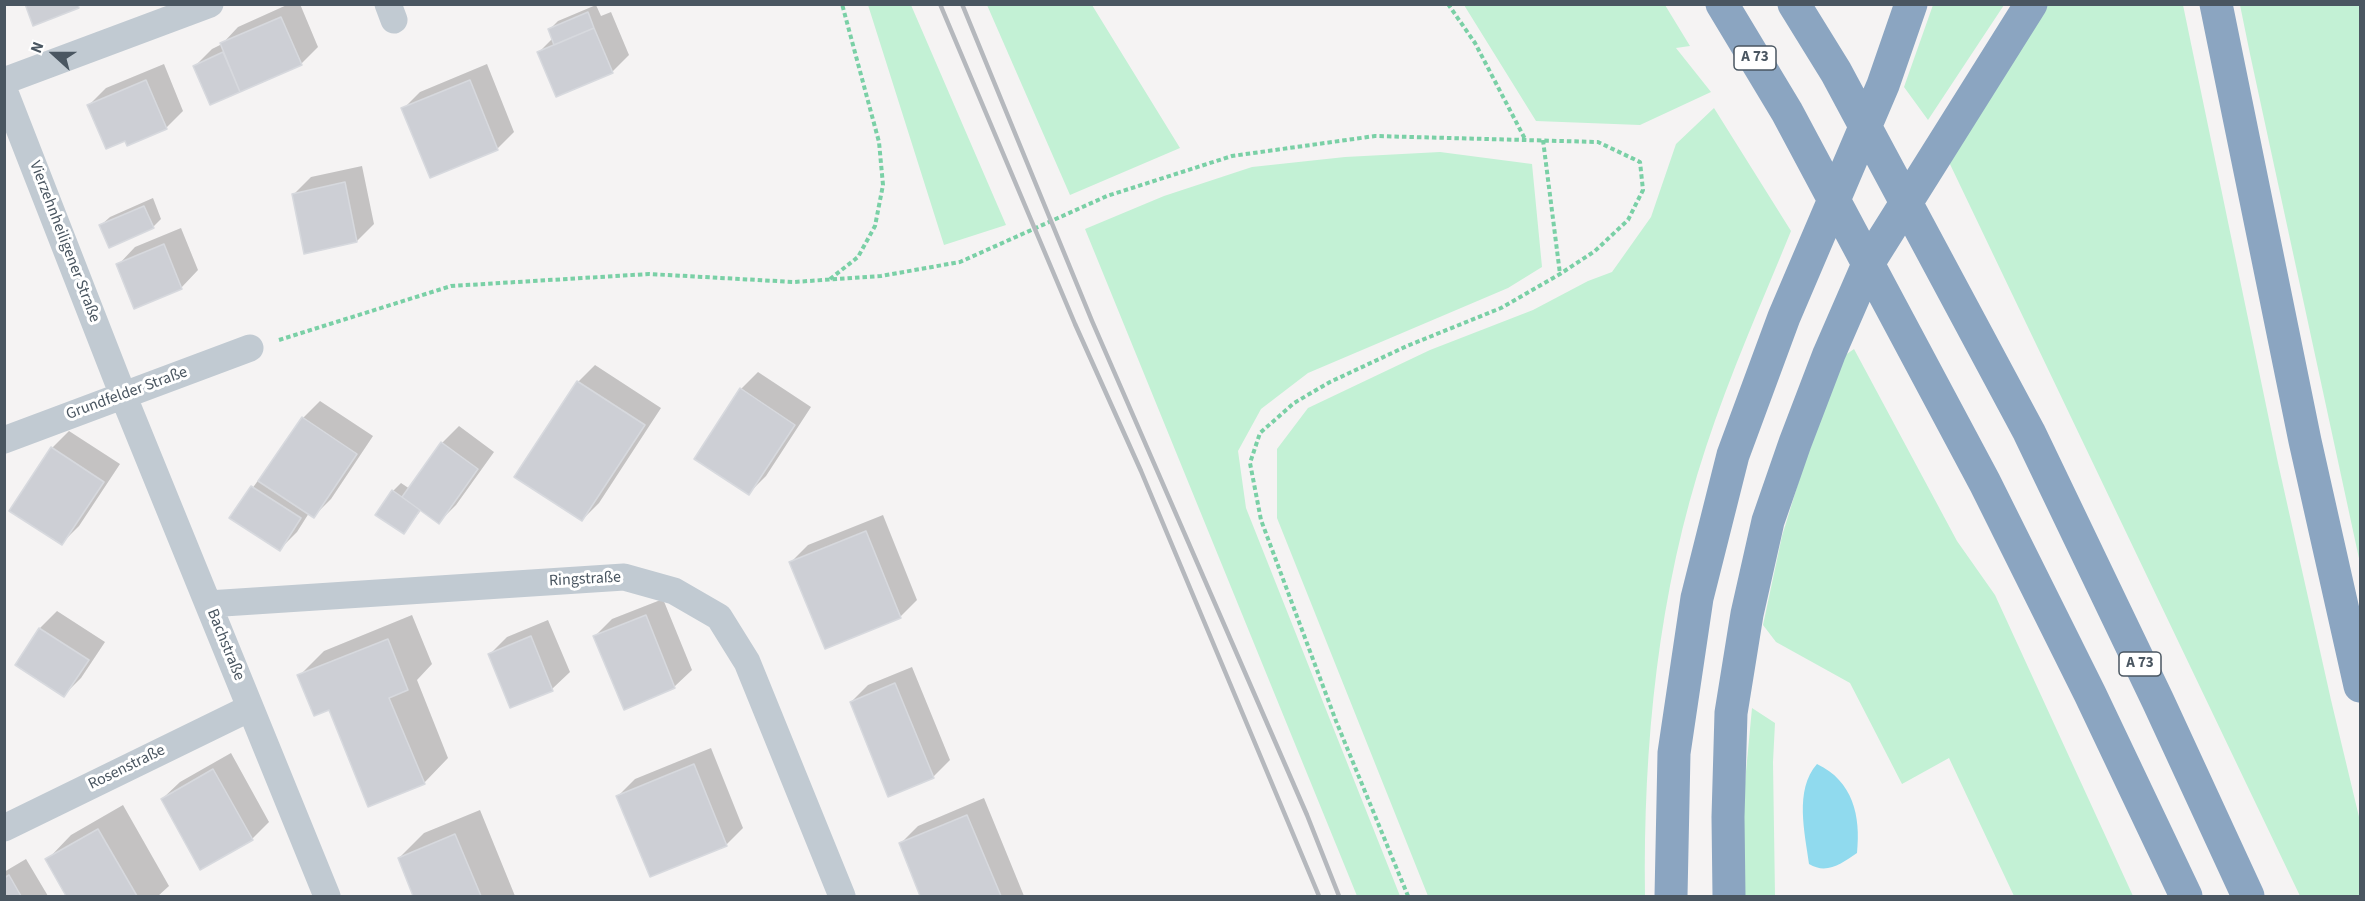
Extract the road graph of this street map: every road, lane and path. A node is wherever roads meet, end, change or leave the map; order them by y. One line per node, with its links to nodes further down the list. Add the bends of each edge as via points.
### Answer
1 (210, 4): 9 (street)
2 (842, 4): 14 (path, via 879,142 883,185 875,226 858,257)
3 (1448, 4): 11 (path, via 1475,43)
4 (1722, 4): 27 (highway, A 73, via 1787,112 1985,483)
5 (1794, 4): 28 (highway, A 73, via 1828,58 2029,432)
6 (1911, 4): 25 (highway, via 1883,85 1784,317 1733,455 1697,598 1674,753)
7 (2031, 4): 26 (highway, via 1869,262 1829,354 1768,522 1731,713)
8 (2216, 4): 19 (highway, via 2305,441)
9 (4, 81)
10 (4, 90): 16 (street, Vierzehnheiligener Straße)
11 (1526, 139): 12 (path); 14 (path, via 1375,136 1232,156 1107,196 960,262 881,276)
12 (1543, 140): 13 (path); 13 (path, via 1598,142 1640,162 1643,190 1628,220 1594,251)
13 (1560, 274): 24 (path, via 1501,308 1330,381 1294,403 1260,434 1250,462 1261,520 1336,721)
14 (829, 279): 15 (path, via 794,282 649,274 451,286)
15 (250, 348): 16 (street, Grundfelder Straße)
16 (123, 395): 17 (street, Grundfelder Straße); 18 (street, Bachstraße)
17 (4, 440)
18 (208, 604): 20 (street, Bachstraße); 23 (street, Ringstraße, via 624,577 674,591 718,617 747,662)
19 (2361, 686)
20 (250, 708): 21 (street, Rosenstraße); 22 (street, Bachstraße)
21 (4, 828)
22 (327, 897)
23 (842, 897)
24 (1408, 897)
25 (1671, 897)
26 (1729, 897)
27 (2186, 897)
28 (2248, 897)

